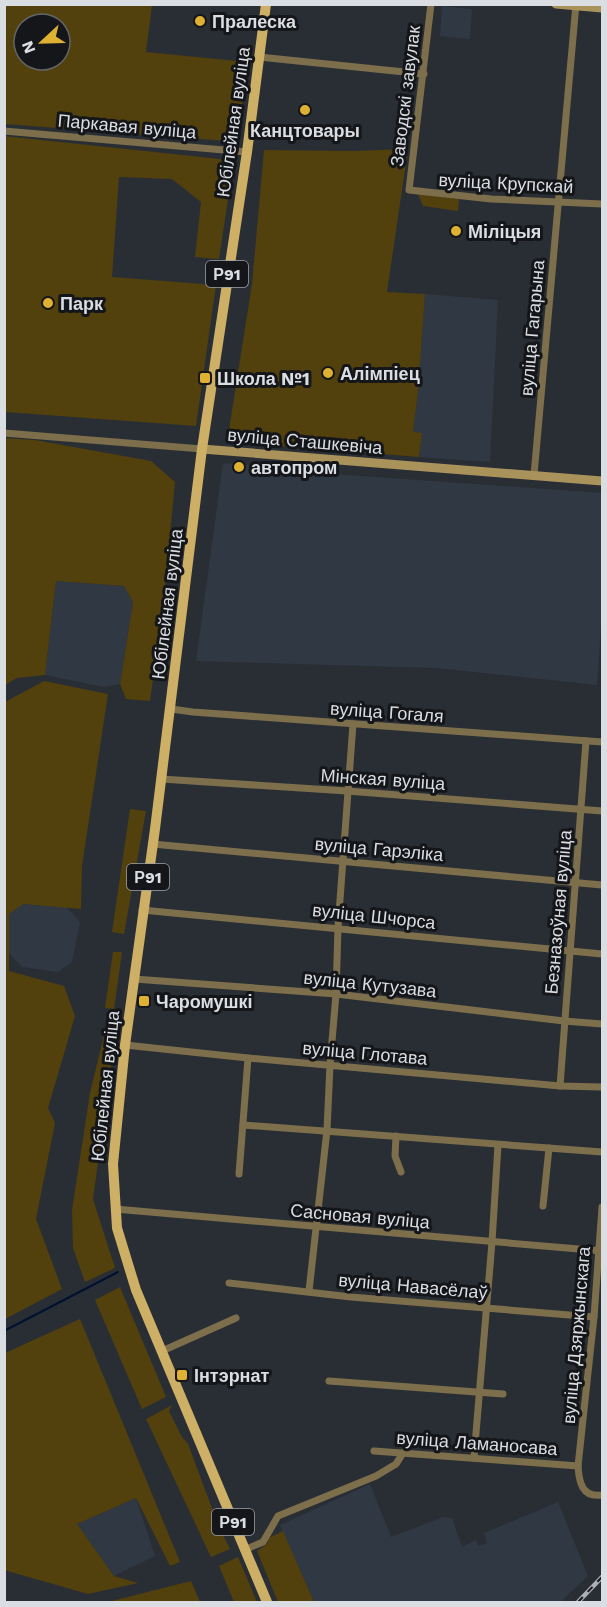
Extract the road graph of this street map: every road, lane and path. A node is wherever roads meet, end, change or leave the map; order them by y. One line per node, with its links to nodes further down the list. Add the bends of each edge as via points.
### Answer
1 (266, 4): 6 (main road, Юбілейная вуліца / Р91)
2 (431, 4): 7 (street, Заводскі завулак)
3 (556, 4): 4 (main road)
4 (576, 5): 5 (main road); 11 (street, вуліца Гагарына)
5 (603, 8)
6 (259, 57): 7 (street); 9 (main road, Юбілейная вуліца / Р91)
7 (424, 74): 10 (street, Заводскі завулак)
8 (4, 131): 9 (street, Паркавая вуліца)
9 (247, 152): 14 (main road, Юбілейная вуліца / Р91)
10 (409, 190): 11 (street, вуліца Крупскай)
11 (558, 201): 12 (street, вуліца Крупскай); 15 (street, вуліца Гагарына)
12 (603, 204)
13 (4, 433): 14 (street, вуліца Сташкевіча)
14 (202, 449): 15 (main road, вуліца Сташкевіча); 17 (main road, Юбілейная вуліца / Р91)
15 (534, 475): 16 (main road, вуліца Сташкевіча)
16 (603, 481)
17 (171, 709): 18 (street, вуліца Гогаля); 21 (main road, Юбілейная вуліца / Р91)
18 (353, 724): 19 (street, вуліца Гогаля); 22 (street)
19 (586, 741): 20 (street, вуліца Гогаля); 23 (street, Безназоўная вуліца)
20 (603, 742)
21 (162, 779): 22 (street, Мінская вуліца); 25 (main road, Юбілейная вуліца / Р91)
22 (347, 791): 23 (street, Мінская вуліца); 26 (street)
23 (581, 808): 24 (street, Мінская вуліца); 27 (street, Безназоўная вуліца)
24 (603, 811)
25 (152, 844): 26 (street, вуліца Гарэліка); 29 (main road, Юбілейная вуліца / Р91)
26 (342, 860): 27 (street, вуліца Гарэліка); 30 (street)
27 (575, 882): 28 (street, вуліца Гарэліка); 31 (street, Безназоўная вуліца)
28 (603, 885)
29 (142, 910): 30 (street, вуліца Шчорса); 33 (main road, Юбілейная вуліца / Р91)
30 (338, 927): 31 (street, вуліца Шчорса); 34 (street)
31 (570, 951): 32 (street, вуліца Шчорса); 35 (street, Безназоўная вуліца)
32 (603, 954)
33 (134, 979): 34 (street, вуліца Кутузава); 37 (main road, Юбілейная вуліца / Р91)
34 (336, 994): 35 (street, вуліца Кутузава); 39 (street)
35 (564, 1022): 36 (street, вуліца Кутузава); 40 (street, Безназоўная вуліца)
36 (603, 1024)
37 (125, 1045): 38 (street, вуліца Глотава); 52 (main road, Юбілейная вуліца / Р91, via 114,1142)
38 (248, 1058): 39 (street, вуліца Глотава); 42 (street)
39 (330, 1065): 40 (street, вуліца Глотава); 43 (street)
40 (560, 1086): 41 (street, вуліца Глотава)
41 (603, 1087)
42 (243, 1125): 43 (street); 49 (street)
43 (327, 1130): 44 (street); 53 (street)
44 (396, 1136): 45 (street); 48 (street, via 395,1156)
45 (498, 1145): 46 (street); 54 (street)
46 (549, 1148): 47 (street); 50 (street)
47 (603, 1152)
48 (401, 1172)
49 (239, 1174)
50 (543, 1206)
51 (603, 1207): 55 (street, вуліца Дзяржынскага)
52 (115, 1209): 53 (street, Сасновая вуліца); 61 (main road, Р91, via 136,1290)
53 (317, 1227): 54 (street, Сасновая вуліца); 57 (street)
54 (492, 1242): 55 (street, Сасновая вуліца); 58 (street)
55 (601, 1251): 59 (street, вуліца Дзяржынскага)
56 (229, 1283): 57 (street, вуліца Навасёлаў)
57 (309, 1291): 58 (street, вуліца Навасёлаў)
58 (486, 1308): 59 (street, вуліца Навасёлаў); 63 (street)
59 (594, 1317): 68 (street, вуліца Дзяржынскага)
60 (236, 1318): 61 (street)
61 (162, 1351): 70 (main road, Р91)
62 (329, 1381): 63 (street)
63 (478, 1392): 64 (street); 67 (street)
64 (503, 1394)
65 (374, 1451): 66 (street, вуліца Ламаносава)
66 (403, 1453): 67 (street, вуліца Ламаносава); 70 (street, via 396,1464 376,1476 278,1516 263,1542)
67 (474, 1457): 68 (street, вуліца Ламаносава)
68 (579, 1466): 69 (street, via 579,1481 587,1492)
69 (603, 1495)
70 (244, 1550): 71 (main road, Р91)
71 (267, 1602)

